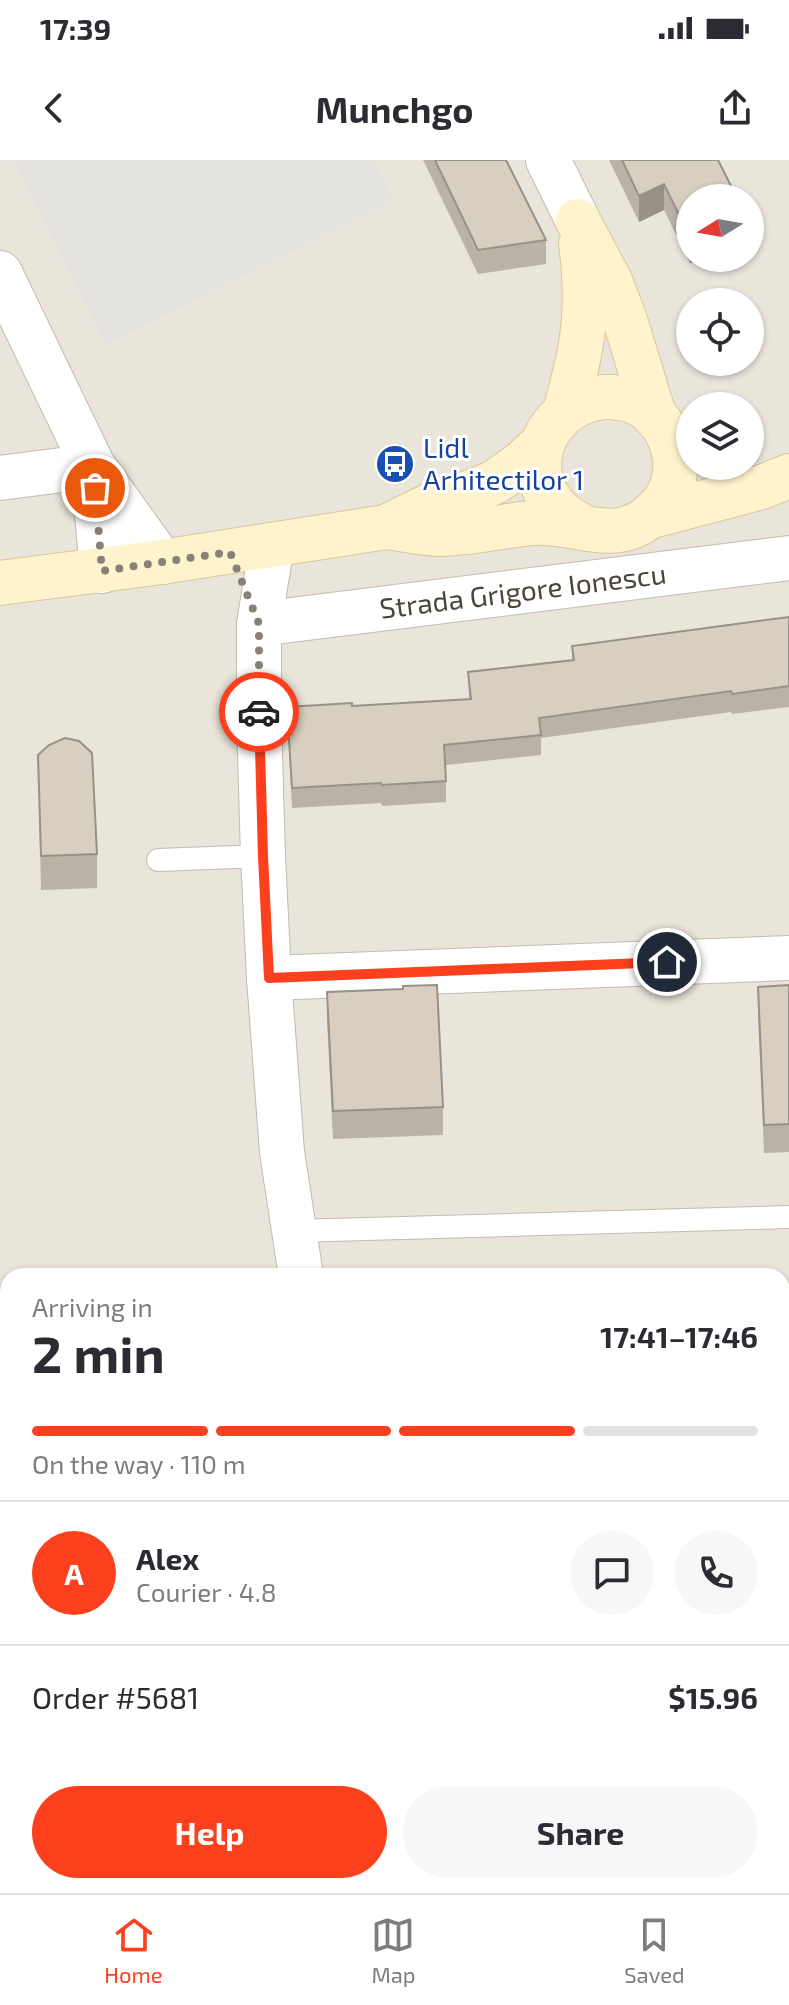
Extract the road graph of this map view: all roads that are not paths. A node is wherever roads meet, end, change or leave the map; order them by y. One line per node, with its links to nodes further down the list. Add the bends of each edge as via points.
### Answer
1 (548, 160): 2 (street)
2 (578, 221): 4 (main road, via 585,324 578,364); 5 (main road, via 610,281)
3 (0, 273): 8 (street)
4 (554, 427): 5 (main road, Strada Grigore Ionescu, via 582,402 600,396 638,403); 12 (main road, Strada Grigore Ionescu, via 522,463 495,482); 13 (main road, Strada Grigore Ionescu, via 540,463 542,482 552,503)
5 (671, 429): 11 (main road, Strada Grigore Ionescu, via 674,477 667,499)
6 (764, 460): 7 (main road)
7 (789, 464)
8 (93, 466): 10 (street); 17 (street); 18 (street)
9 (789, 476): 11 (main road, Strada Grigore Ionescu)
10 (0, 478)
11 (652, 516): 13 (main road, Strada Grigore Ionescu, via 632,528)
12 (386, 527): 13 (main road, Strada Grigore Ionescu, via 439,534 533,523); 14 (main road, Strada Grigore Ionescu)
13 (587, 529)
14 (272, 545): 15 (main road, Strada Grigore Ionescu); 20 (street)
15 (230, 552): 17 (main road, Strada Grigore Ionescu); 20 (street)
16 (789, 558): 20 (street, Strada Grigore Ionescu)
17 (162, 562): 18 (main road, Strada Grigore Ionescu)
18 (102, 571): 19 (main road, Strada Grigore Ionescu)
19 (0, 583)
20 (259, 624): 21 (street)
21 (263, 856): 22 (lane); 24 (street)
22 (158, 860)
23 (789, 958): 24 (street)
24 (269, 978): 26 (street, via 282,1152)
25 (789, 1217): 26 (lane)
26 (294, 1231): 27 (street)
27 (300, 1268)

